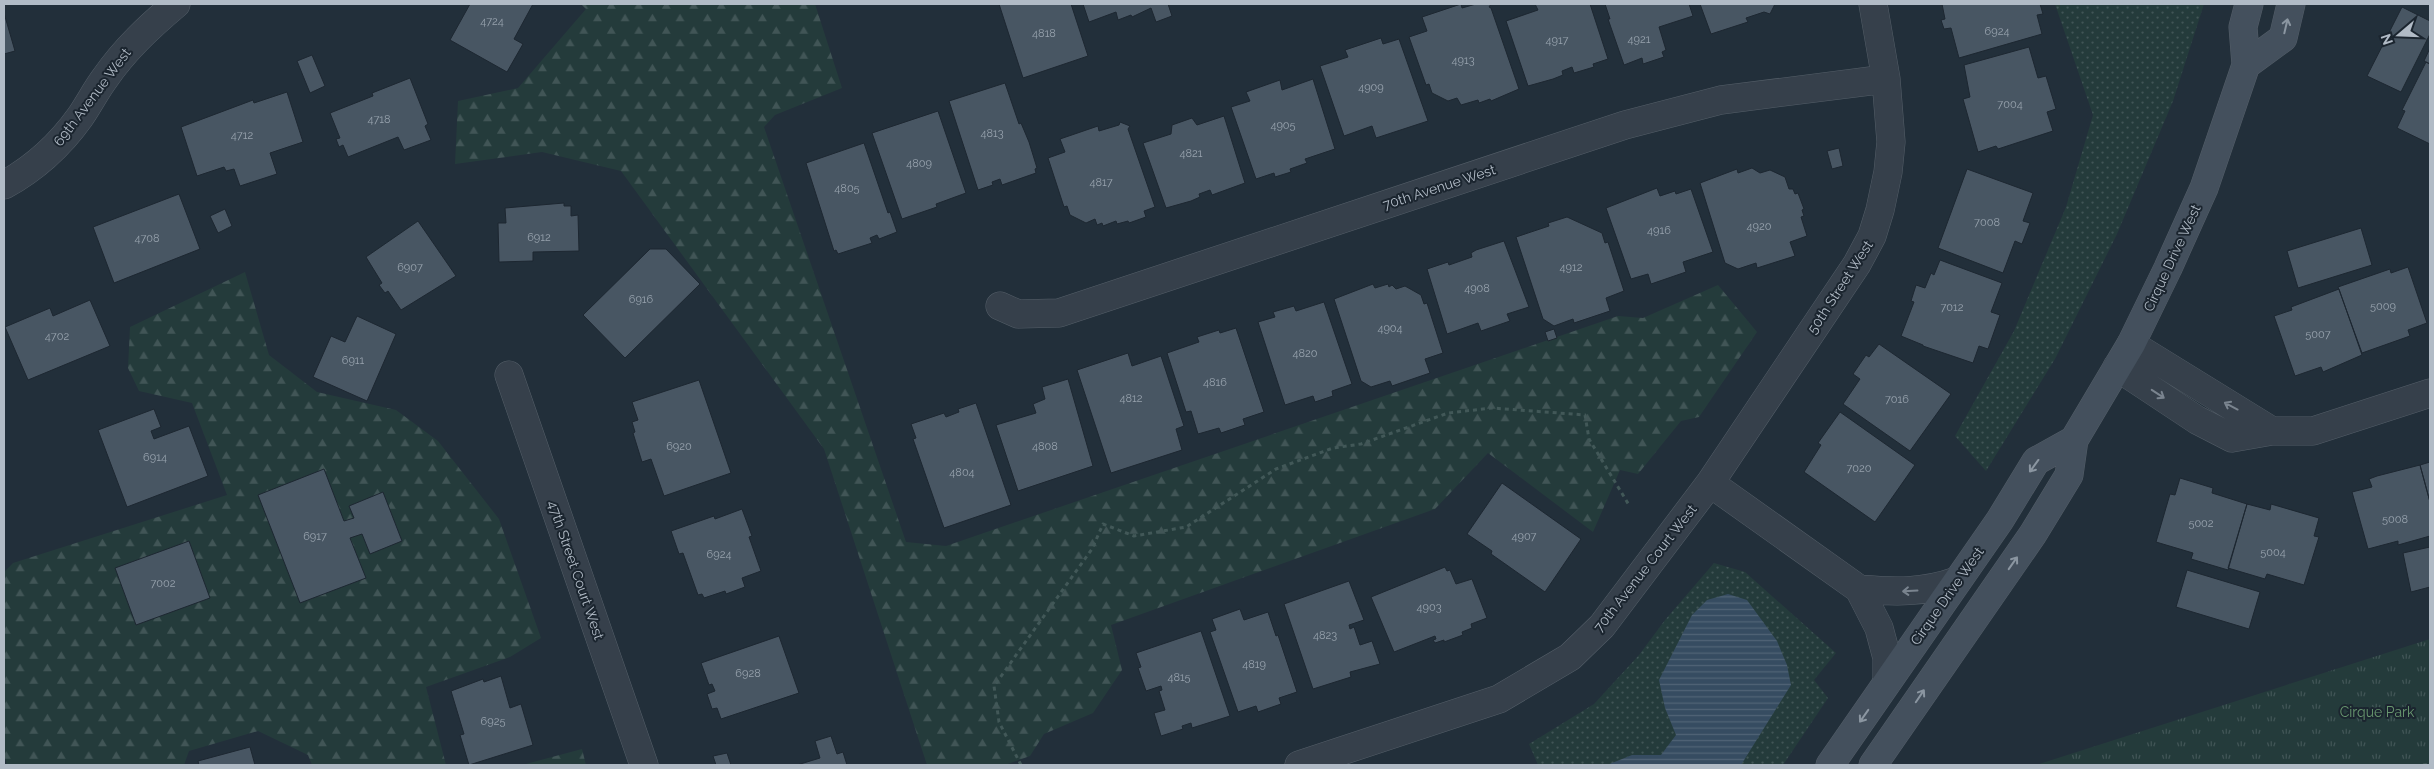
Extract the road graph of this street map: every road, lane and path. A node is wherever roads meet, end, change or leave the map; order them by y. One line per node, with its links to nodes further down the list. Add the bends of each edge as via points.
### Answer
1 (176, 4): 7 (street, 69th Avenue West, via 140,35 47,156)
2 (1873, 4): 6 (street, 50th Street West)
3 (2249, 4): 5 (main road, Cirque Drive West, via 2243,27)
4 (2291, 4): 5 (main road, one-way to 4, via 2283,38)
5 (2246, 65): 9 (main road, Cirque Drive West, via 2204,188)
6 (1886, 79): 8 (street, 70th Avenue West, via 1721,100 1661,115 1059,313 1018,314); 15 (street, 50th Street West, via 1890,158 1872,236 1857,264)
7 (4, 185)
8 (1000, 306)
9 (2131, 344): 10 (main road, Cirque Drive West); 13 (street, one-way to 9)
10 (2117, 368): 13 (street, one-way to 13, via 2227,436 2232,438); 14 (main road, Cirque Drive West)
11 (509, 375): 21 (street, 47th Street Court West)
12 (2430, 393): 13 (street, via 2313,431)
13 (2272, 431)
14 (2074, 440): 17 (main road, Cirque Drive West, one-way to 17, via 2036,461); 25 (main road, Cirque Drive West, one-way to 14, via 2059,492 2069,475)
15 (1710, 483): 18 (street); 23 (street, 70th Avenue Court West, via 1602,626 1570,657 1498,700)
16 (1629, 505): 22 (path, via 1589,439 1585,416 1492,408 1448,413 1361,444 1333,448 1276,469 1186,527 1134,536 1103,524 1092,549 994,686 999,722)
17 (1958, 581): 18 (street, one-way to 18, via 1913,592); 19 (main road, Cirque Drive West)
18 (1859, 589): 19 (street, via 1879,628 1887,658)
19 (1888, 682): 24 (main road, Cirque Drive West, one-way to 24)
20 (2430, 764): 26 (path)
21 (644, 765)
22 (1021, 765)
23 (1299, 765)
24 (1830, 765)
25 (1873, 765)
26 (2423, 765)

